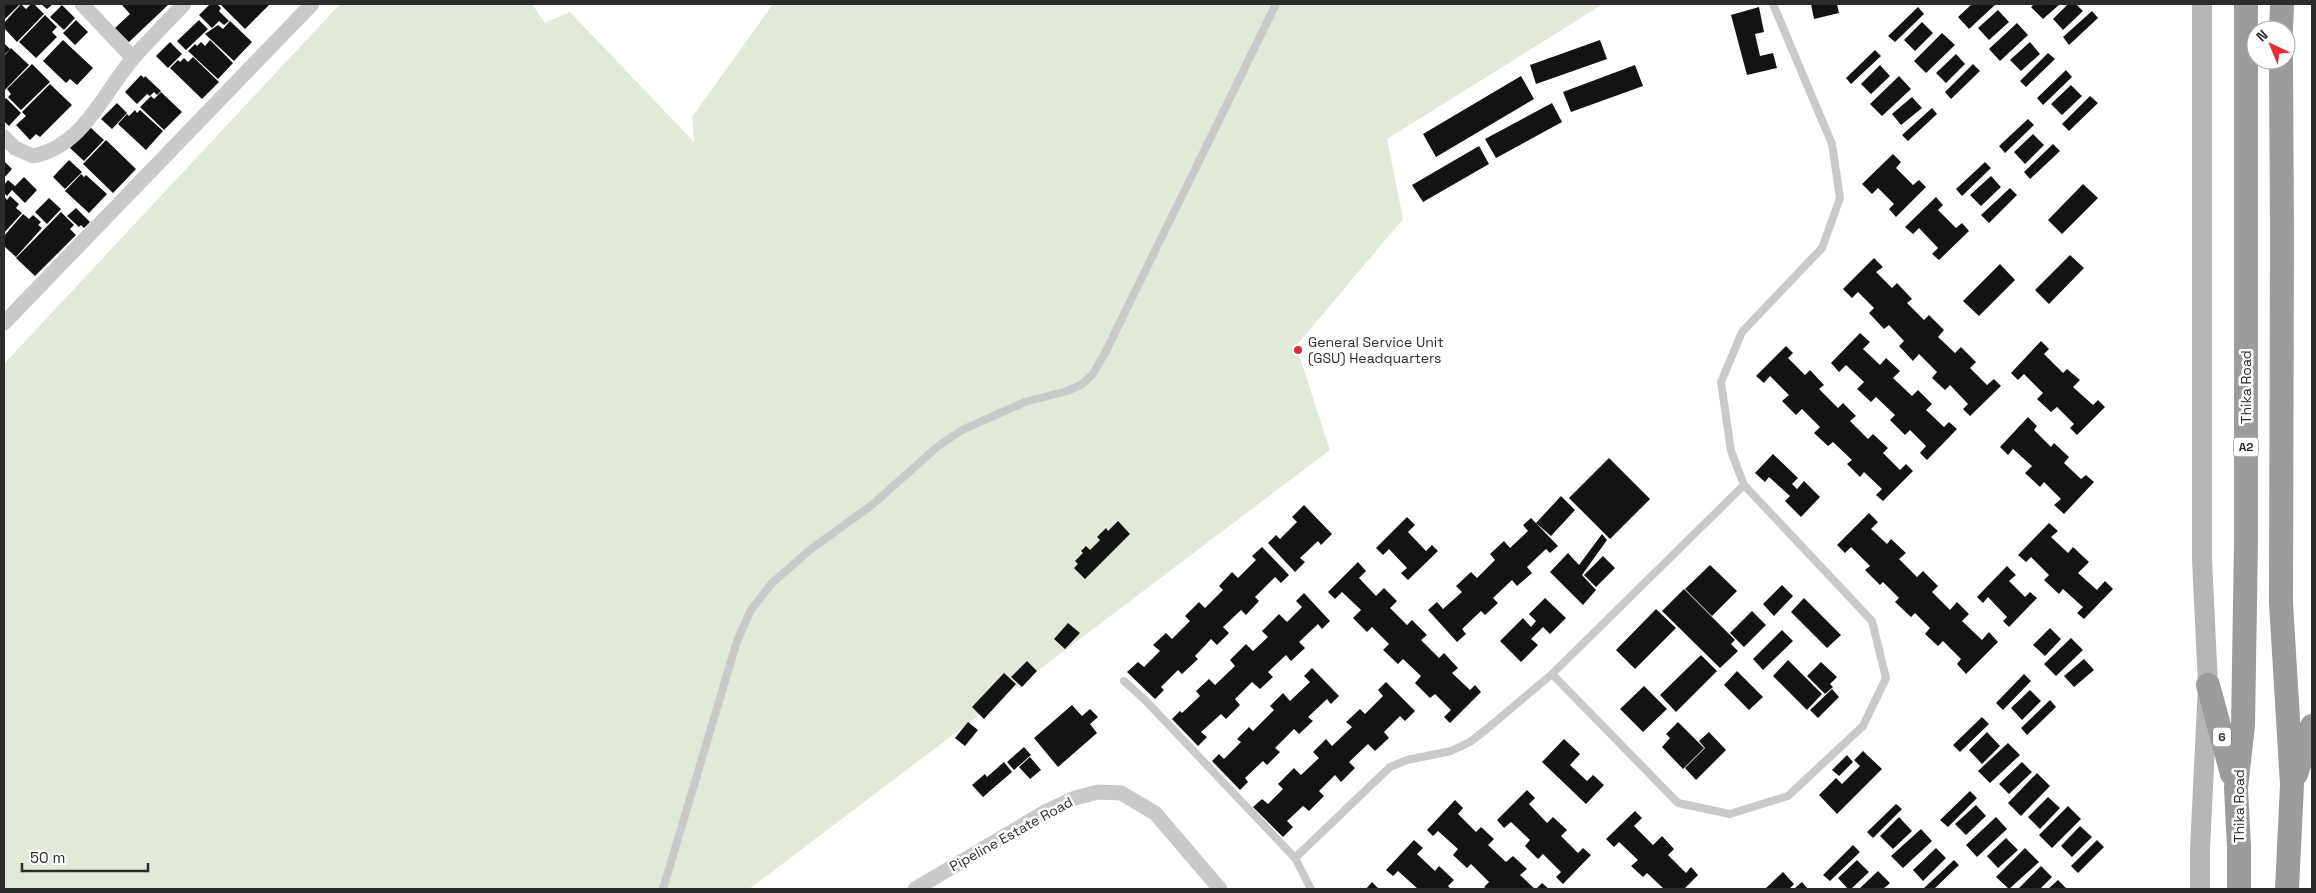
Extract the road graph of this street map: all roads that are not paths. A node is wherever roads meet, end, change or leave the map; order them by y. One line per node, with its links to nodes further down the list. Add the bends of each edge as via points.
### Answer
1 (82, 4): 10 (street)
2 (184, 4): 10 (street)
3 (1276, 4): 22 (lane, via 1093,374 1067,392 1026,402 962,430 937,447 872,505 811,549 772,583 751,610 737,641)
4 (1773, 4): 14 (lane, via 1832,144 1840,198 1822,248 1742,332 1721,382 1731,451)
5 (2202, 4): 17 (main road, via 2202,559)
6 (2246, 4): 20 (highway, Thika Road / A2, via 2246,552 2242,725)
7 (2282, 4): 9 (highway)
8 (303, 7): 13 (street)
9 (2281, 20)
10 (133, 58): 12 (street, via 73,137 55,149 27,154)
11 (2281, 70): 19 (highway, via 2281,603)
12 (4, 137)
13 (4, 323)
14 (1744, 485): 15 (lane); 15 (lane, via 1872,621 1886,678 1863,726 1788,796 1730,814 1678,803)
15 (1552, 674): 21 (lane, via 1470,742 1452,751 1407,760 1390,767)
16 (1124, 681): 21 (lane)
17 (2208, 686): 20 (highway, 6); 26 (main road)
18 (2312, 726): 19 (highway)
19 (2292, 785): 28 (highway)
20 (2236, 788): 27 (highway, Thika Road / A2)
21 (1295, 858): 25 (lane)
22 (663, 889)
23 (915, 889): 24 (street, Pipeline Estate Road, via 1047,811 1098,792 1121,793 1155,813)
24 (1220, 889)
25 (1311, 889)
26 (2200, 889)
27 (2239, 889)
28 (2287, 889)

